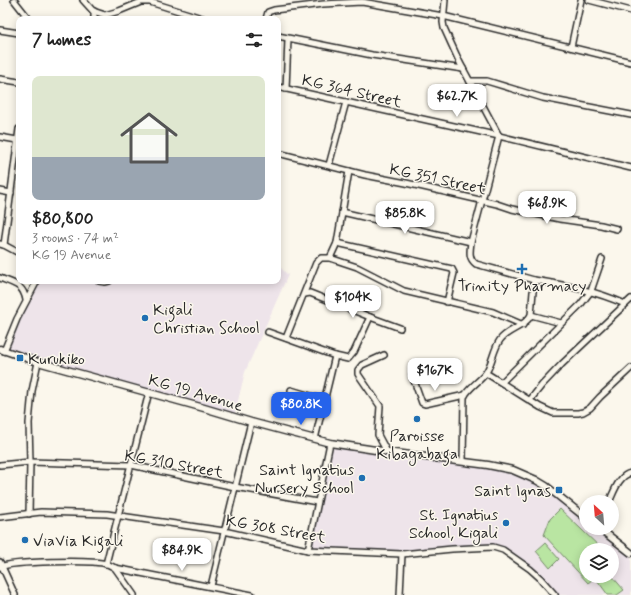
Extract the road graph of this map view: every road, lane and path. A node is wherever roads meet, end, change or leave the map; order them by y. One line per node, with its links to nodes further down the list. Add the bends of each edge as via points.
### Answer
1 (83, 0): 6 (street)
2 (444, 0): 12 (street)
3 (581, 0): 17 (street)
4 (589, 0): 7 (street)
5 (15, 1): 8 (street)
6 (94, 11): 9 (street); 10 (street, via 110,15 141,2 150,2)
7 (631, 11)
8 (27, 16)
9 (94, 16)
10 (195, 16)
11 (267, 16): 12 (street, via 268,12 274,10 358,2)
12 (443, 16): 17 (street); 19 (street, via 444,28)
13 (0, 30): 14 (street)
14 (16, 33)
15 (281, 37): 16 (street)
16 (288, 39): 19 (street); 24 (street)
17 (571, 47): 18 (street)
18 (631, 62)
19 (463, 69): 21 (street)
20 (0, 79): 22 (street)
21 (470, 81): 26 (street, via 487,81 543,98); 27 (street)
22 (16, 82)
23 (281, 88): 24 (street, KG 364 Street)
24 (286, 89): 25 (street, KG 364 Street)
25 (346, 102): 27 (street, KG 364 Street); 32 (street)
26 (631, 115)
27 (499, 136): 33 (street, KG 364 Street); 37 (street)
28 (0, 137): 29 (street)
29 (16, 141)
30 (281, 154): 32 (street, KG 351 Street)
31 (16, 156): 36 (street)
32 (328, 165): 34 (street, KG 351 Street)
33 (631, 168)
34 (349, 171): 37 (street, KG 351 Street); 38 (street)
35 (0, 191): 36 (street)
36 (11, 193): 42 (street)
37 (482, 200): 39 (street, KG 351 Street, via 512,209); 40 (street)
38 (342, 212): 40 (street); 41 (street)
39 (617, 229)
40 (471, 242): 47 (street, via 470,256 476,264)
41 (337, 243): 44 (street); 53 (street, via 452,269 454,273)
42 (2, 244): 43 (street)
43 (16, 251)
44 (330, 258): 50 (street, via 321,258 316,264); 53 (street, via 357,267 404,291)
45 (602, 259): 49 (street)
46 (0, 278): 52 (street, via 22,288)
47 (534, 280): 49 (street); 55 (street)
48 (35, 284): 52 (street)
49 (591, 292): 54 (street); 57 (street)
50 (305, 294): 56 (street, via 310,293); 61 (street)
51 (631, 299): 54 (street)
52 (26, 300): 62 (street)
53 (447, 302): 58 (street, via 493,312)
54 (625, 304): 74 (street, via 562,364)
55 (531, 315): 57 (street); 58 (street)
56 (370, 317): 59 (street); 64 (street, via 351,356 346,359)
57 (561, 323): 69 (street)
58 (523, 325): 67 (street, via 500,339)
59 (400, 328)
60 (268, 332): 61 (street)
61 (286, 338): 64 (street)
62 (2, 350): 65 (main road, KG 19 Avenue)
63 (384, 355): 78 (street, via 362,365 358,374 380,406 378,435)
64 (335, 356): 73 (street)
65 (38, 362): 71 (main road, KG 19 Avenue); 80 (street, via 30,408)
66 (631, 368): 74 (street, via 583,412 553,413)
67 (486, 373): 69 (street); 72 (street)
68 (412, 375): 72 (street, via 422,403)
69 (502, 382): 74 (street)
70 (291, 390): 73 (street)
71 (149, 392): 75 (main road, KG 19 Avenue); 82 (street)
72 (465, 395): 79 (street)
73 (324, 400): 76 (street)
74 (530, 400)
75 (251, 422): 76 (main road, KG 19 Avenue); 84 (street)
76 (315, 439): 77 (main road, KG 19 Avenue)
77 (330, 443): 78 (main road, KG 19 Avenue); 86 (street)
78 (387, 452): 79 (main road, KG 19 Avenue)
79 (463, 461): 87 (main road, KG 19 Avenue, via 521,473 546,486)
80 (30, 462): 81 (street, KG 310 Street); 82 (street, KG 310 Street); 88 (street)
81 (0, 465)
82 (131, 465): 84 (street, KG 310 Street); 89 (street)
83 (631, 473): 85 (street, via 621,480)
84 (235, 487): 86 (street, KG 310 Street); 91 (street)
85 (613, 495)
86 (317, 502): 93 (street)
87 (579, 512)
88 (29, 514): 89 (street, KG 308 Street); 90 (street, KG 308 Street)
89 (118, 516): 91 (street, KG 308 Street); 96 (street)
90 (0, 517)
91 (224, 531): 93 (street, KG 308 Street); 99 (street)
92 (608, 535): 94 (main road)
93 (308, 550): 95 (street, KG 308 Street)
94 (631, 553)
95 (402, 554): 103 (street); 104 (street, KG 308 Street, via 494,547 503,550 530,569)
96 (106, 564): 97 (street, via 73,562); 98 (street)
97 (1, 565): 100 (street)
98 (116, 568): 99 (street); 101 (street)
99 (211, 586): 102 (street)
100 (15, 595)
101 (134, 595)
102 (252, 595)
103 (400, 595)
104 (555, 595)

